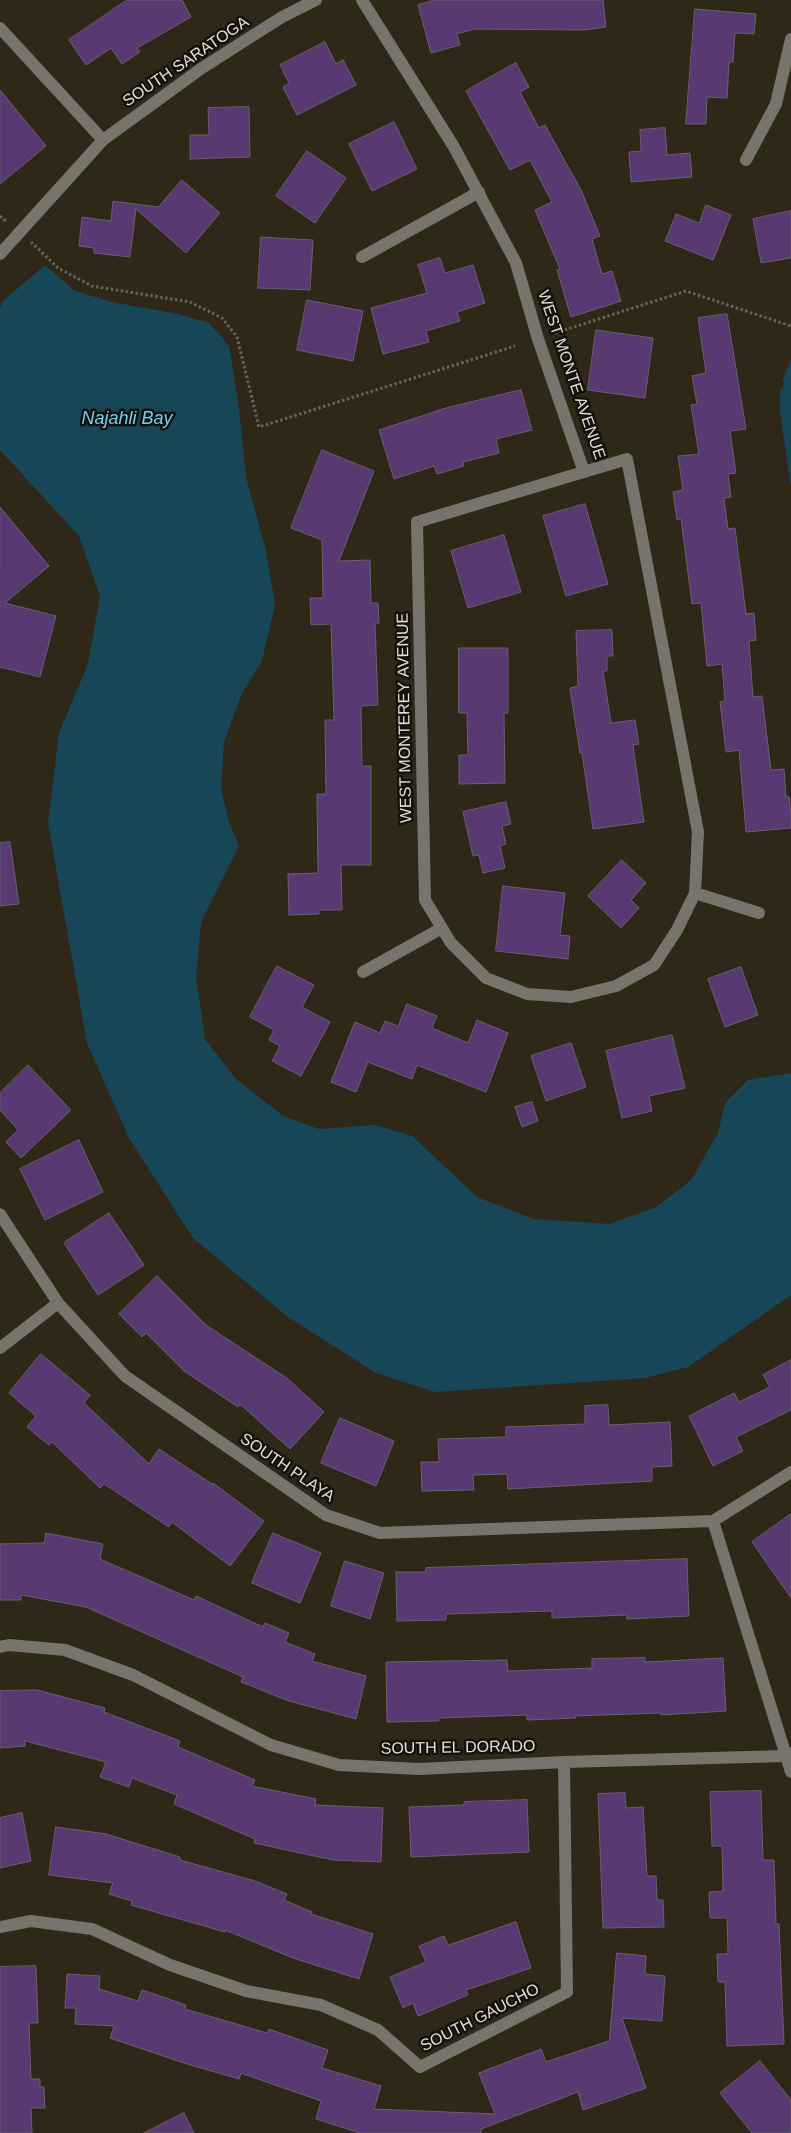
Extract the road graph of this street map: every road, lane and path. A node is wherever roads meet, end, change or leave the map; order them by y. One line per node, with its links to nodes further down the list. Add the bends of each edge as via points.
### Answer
1 (316, 0): 5 (street, SOUTH SARATOGA, via 282,17 202,68)
2 (362, 0): 7 (street, WEST MONTE AVENUE)
3 (0, 28): 5 (street)
4 (791, 39): 6 (street, via 776,104)
5 (103, 140): 9 (street, SOUTH SARATOGA)
6 (746, 160)
7 (479, 192): 11 (street); 15 (street, WEST MONTE AVENUE, via 516,263 538,339)
8 (0, 216): 9 (path)
9 (19, 231): 10 (street, SOUTH SARATOGA); 14 (path, via 58,268 92,286 190,302 222,318 237,337 259,427)
10 (0, 254)
11 (362, 257)
12 (791, 326): 13 (path, via 686,291)
13 (556, 333)
14 (516, 346)
15 (584, 472): 16 (street, WEST MONTE AVENUE, via 627,458 698,832); 18 (street, WEST MONTEREY AVENUE, via 417,522 425,900)
16 (695, 893): 17 (street); 20 (street, WEST MONTE AVENUE, via 677,930 654,965 616,986)
17 (759, 912)
18 (442, 928): 19 (street); 20 (street, WEST MONTEREY AVENUE, via 451,943 486,978 527,994)
19 (363, 972)
20 (571, 997)
21 (0, 1214): 22 (street, SOUTH PLAYA)
22 (58, 1304): 23 (street); 25 (street, SOUTH PLAYA, via 125,1376 326,1515 335,1518 380,1532)
23 (0, 1348)
24 (791, 1472): 25 (street, SOUTH PLAYA)
25 (712, 1521): 27 (street)
26 (0, 1647): 28 (street, SOUTH EL DORADO, via 65,1650 133,1675 271,1745 339,1765 419,1769)
27 (788, 1754): 28 (street, SOUTH EL DORADO); 29 (street)
28 (564, 1762): 30 (street, SOUTH GAUCHO, via 567,1992 420,2068 378,2030 321,2005 246,1991 170,1964 92,1928 31,1921)
29 (791, 1772)
30 (0, 1927)

